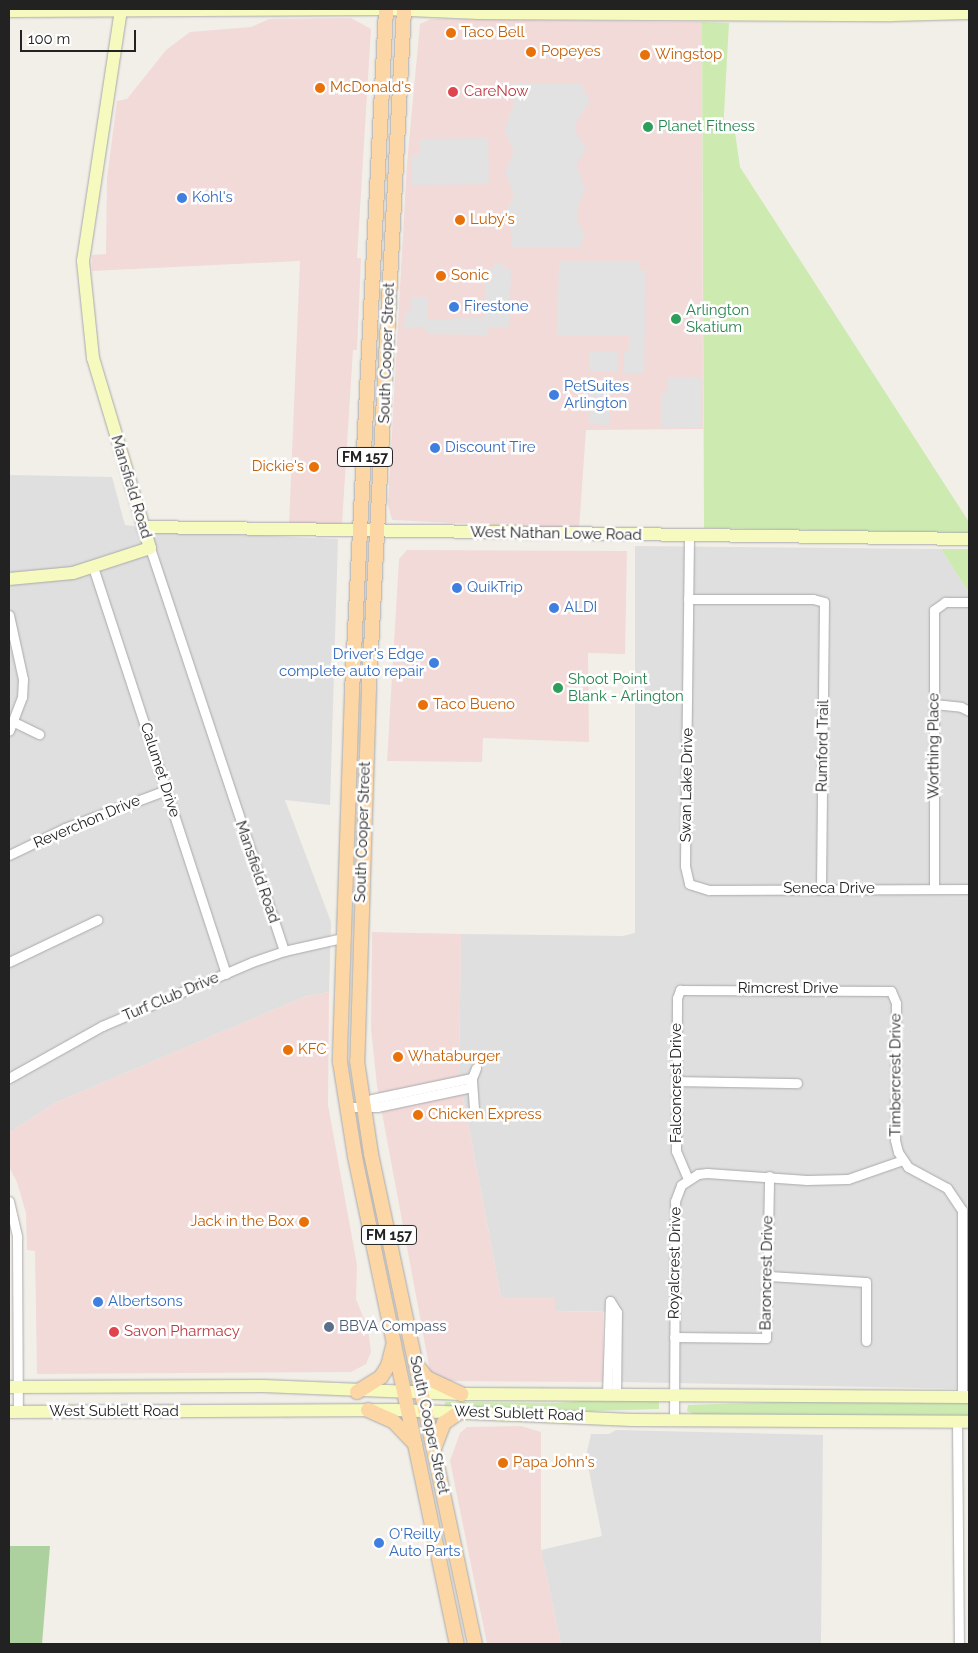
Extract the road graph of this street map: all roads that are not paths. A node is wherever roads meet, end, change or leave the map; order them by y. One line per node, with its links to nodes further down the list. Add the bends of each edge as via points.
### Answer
1 (121, 9): 2 (main road); 4 (main road); 7 (main road, Mansfield Road, via 83,261 93,358)
2 (386, 9): 3 (main road); 8 (main road, South Cooper Street / FM 157)
3 (404, 10): 5 (main road); 9 (main road, South Cooper Street / FM 157)
4 (9, 11)
5 (604, 11): 6 (main road)
6 (969, 13)
7 (144, 527): 8 (main road, West Nathan Lowe Road); 12 (main road, Mansfield Road)
8 (361, 530): 9 (main road, West Nathan Lowe Road); 23 (main road, South Cooper Street / FM 157)
9 (378, 531): 10 (main road, West Nathan Lowe Road); 24 (main road, South Cooper Street / FM 157)
10 (688, 536): 11 (main road, West Nathan Lowe Road); 15 (street, Swan Lake Drive)
11 (969, 539)
12 (150, 548): 13 (main road); 33 (street, Mansfield Road)
13 (93, 567): 14 (main road, via 46,577); 25 (street, Calumet Drive)
14 (9, 579)
15 (688, 599): 27 (street, Swan Lake Drive, via 685,866); 30 (street, Rumford Trail, via 813,599 824,602)
16 (969, 602): 18 (street, Worthing Place, via 938,604 934,610)
17 (9, 615): 20 (street, via 22,679 22,697)
18 (934, 704): 19 (street, via 962,707); 28 (street, Worthing Place)
19 (969, 711)
20 (14, 722): 21 (street); 22 (street)
21 (9, 731)
22 (39, 734)
23 (350, 751): 24 (main road); 32 (main road, South Cooper Street / FM 157)
24 (367, 751): 43 (main road, South Cooper Street / FM 157, via 357,1017 357,1061)
25 (166, 790): 26 (street, Reverchon Drive, via 65,828); 35 (street, Calumet Drive)
26 (9, 855)
27 (689, 884): 30 (street, Seneca Drive, via 709,890)
28 (934, 889): 29 (street, Seneca Drive); 30 (street, Seneca Drive)
29 (969, 889)
30 (821, 890)
31 (98, 920): 34 (street)
32 (342, 938): 33 (street, Turf Club Drive); 44 (main road, South Cooper Street / FM 157, via 340,1062)
33 (284, 951): 35 (street, Turf Club Drive)
34 (9, 962)
35 (226, 974): 39 (street, Turf Club Drive, via 102,1026)
36 (685, 988): 37 (street, Rimcrest Drive); 40 (street, Falconcrest Drive, via 680,990 677,998)
37 (891, 992): 46 (street, Timbercrest Drive, via 896,1003 894,1140)
38 (476, 1068): 41 (street)
39 (9, 1078)
40 (677, 1081): 42 (street); 48 (street, Falconcrest Drive, via 676,1151)
41 (472, 1082): 43 (street, via 377,1107); 45 (street)
42 (797, 1083)
43 (364, 1105): 44 (street); 56 (main road, South Cooper Street / FM 157)
44 (347, 1107): 53 (main road, South Cooper Street / FM 157)
45 (474, 1109)
46 (903, 1160): 47 (street, via 848,1179 816,1181); 64 (street, via 917,1172 947,1188 962,1210)
47 (769, 1176): 48 (street, via 707,1172); 51 (street, Baroncrest Drive)
48 (688, 1179): 52 (street, Royalcrest Drive, via 681,1185 675,1201)
49 (9, 1201): 50 (street)
50 (13, 1237): 57 (street)
51 (769, 1276): 52 (street, Baroncrest Drive, via 766,1338); 54 (street, via 866,1282)
52 (674, 1337): 63 (street, Royalcrest Drive)
53 (394, 1340): 58 (main road, via 388,1366 381,1377); 59 (main road, South Cooper Street / FM 157)
54 (866, 1341)
55 (612, 1352): 62 (street)
56 (417, 1365): 60 (main road, South Cooper Street / FM 157); 61 (main road, via 426,1378)
57 (14, 1387): 58 (main road, West Sublett Road, via 263,1386); 68 (street)
58 (357, 1392): 59 (main road, West Sublett Road)
59 (405, 1393): 60 (main road, West Sublett Road); 66 (main road, South Cooper Street / FM 157)
60 (423, 1393): 61 (main road, West Sublett Road); 67 (main road, South Cooper Street / FM 157)
61 (461, 1394): 62 (main road, West Sublett Road)
62 (611, 1395): 63 (main road, West Sublett Road)
63 (674, 1396): 64 (main road, West Sublett Road); 70 (street, Royalcrest Drive)
64 (965, 1397)
65 (368, 1410): 66 (main road, West Sublett Road); 68 (main road, West Sublett Road); 72 (main road, via 393,1421)
66 (409, 1410): 67 (main road, West Sublett Road); 72 (main road, South Cooper Street / FM 157)
67 (426, 1411): 69 (main road, West Sublett Road); 73 (main road, South Cooper Street / FM 157)
68 (13, 1412)
69 (461, 1412): 70 (main road, West Sublett Road); 73 (main road, via 444,1423)
70 (674, 1420): 71 (main road, West Sublett Road)
71 (963, 1422): 76 (street)
72 (416, 1445): 74 (main road, South Cooper Street / FM 157)
73 (434, 1449): 75 (main road, South Cooper Street / FM 157)
74 (458, 1644)
75 (475, 1644)
76 (959, 1644)

